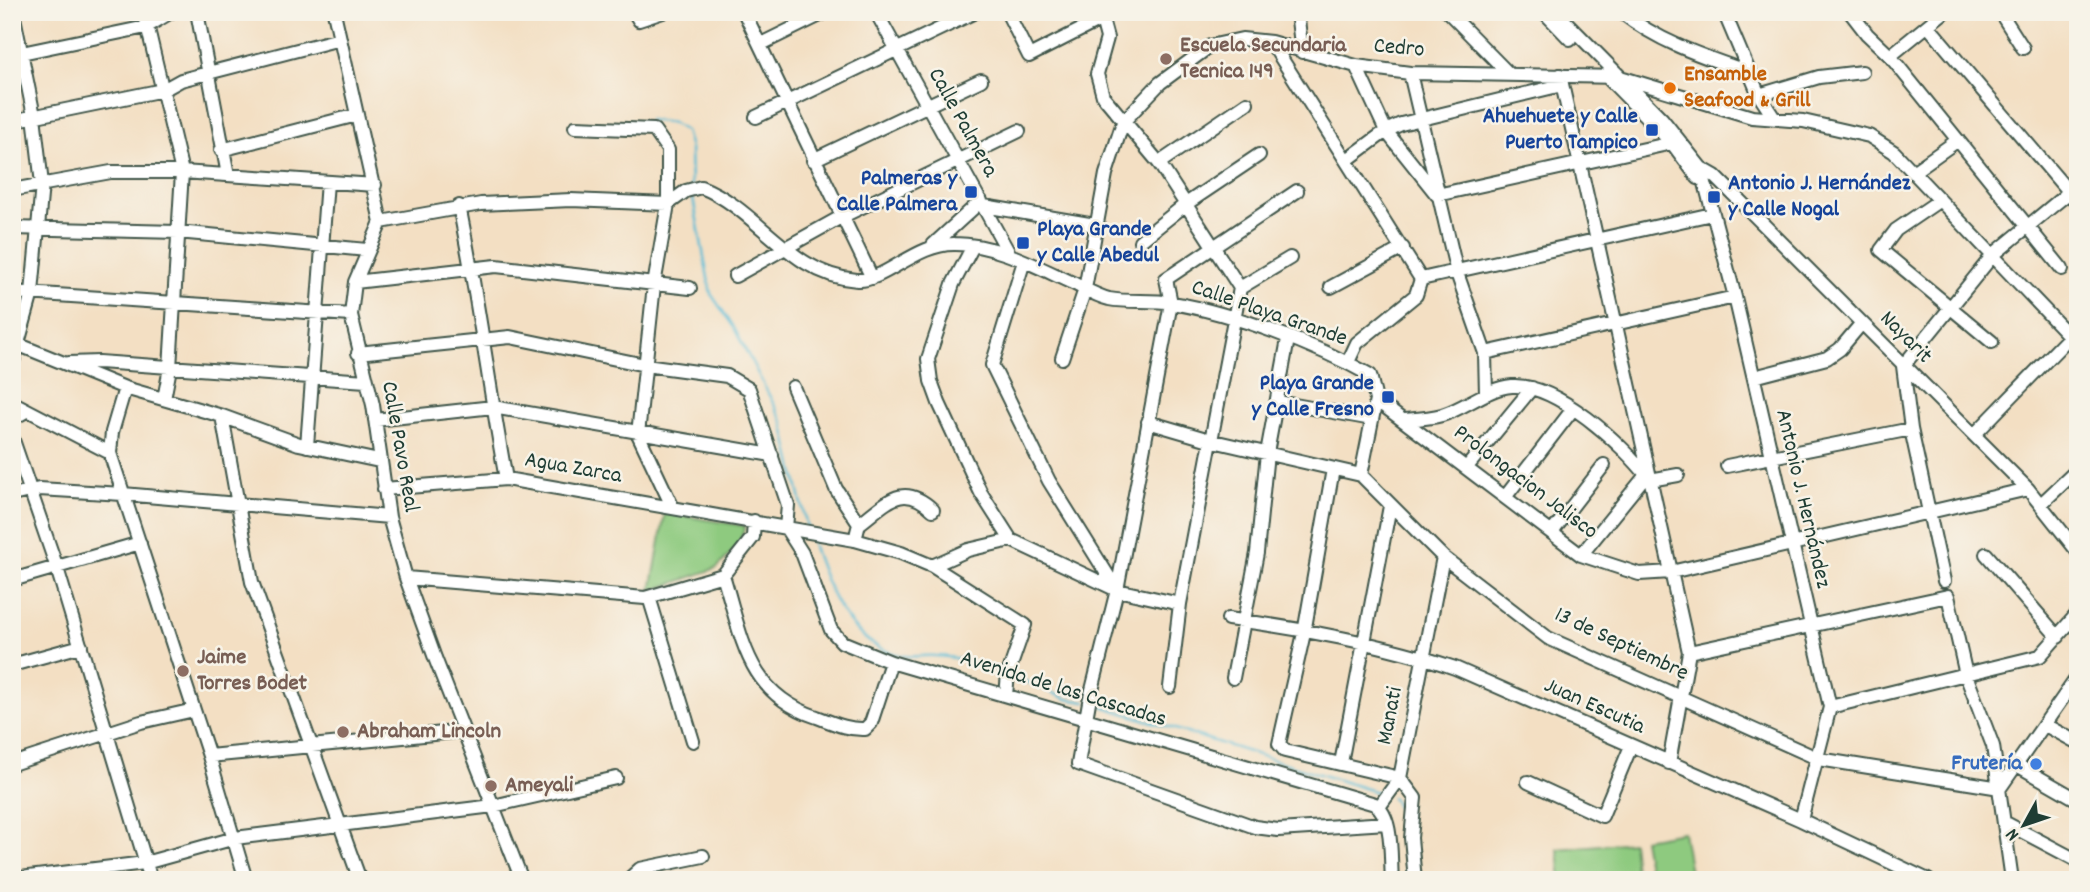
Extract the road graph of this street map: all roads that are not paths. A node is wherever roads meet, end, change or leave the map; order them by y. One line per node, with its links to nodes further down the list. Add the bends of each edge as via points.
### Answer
1 (13, 12): 31 (street)
2 (144, 12): 24 (street)
3 (171, 12): 24 (street)
4 (197, 12): 35 (street)
5 (334, 12): 25 (street)
6 (634, 12): 7 (street, via 639,20)
7 (663, 12)
8 (744, 12): 27 (street)
9 (826, 12): 27 (street)
10 (876, 12): 29 (street, Calle Palmera)
11 (975, 12): 29 (street)
12 (1007, 12): 22 (street, via 1030,56)
13 (1297, 12): 30 (street)
14 (1544, 12): 39 (street)
15 (1621, 12): 37 (street, via 1682,50)
16 (1724, 12): 37 (street)
17 (1850, 12): 32 (street)
18 (1944, 12): 23 (street)
19 (2000, 12): 28 (street)
20 (1452, 14): 38 (street)
21 (1563, 14): 39 (street)
22 (1101, 16): 53 (street, via 1107,38 1097,74 1103,96)
23 (1928, 26): 32 (street); 73 (street)
24 (146, 27): 31 (street); 42 (street)
25 (340, 39): 35 (street); 47 (street)
26 (1271, 42): 30 (street, Cedro); 53 (street, Cedro, via 1242,39 1210,46 1160,83); 62 (street)
27 (761, 44): 44 (street)
28 (2023, 48)
29 (898, 50): 44 (street); 46 (street, Calle Palmera)
30 (1302, 52): 33 (street, Cedro)
31 (17, 55): 48 (street)
32 (1890, 57): 57 (street)
33 (1356, 66): 36 (street, Cedro); 56 (street)
34 (1862, 72): 43 (street, via 1819,76)
35 (210, 73): 42 (street); 59 (street)
36 (1410, 73): 38 (street, Cedro); 50 (street)
37 (1751, 73): 43 (street)
38 (1509, 74): 41 (street, Cedro)
39 (1613, 77): 41 (street, Cedro); 51 (street, via 1732,112); 58 (street); 66 (street, via 1662,119)
40 (981, 80): 46 (street)
41 (1561, 80): 50 (street); 65 (street)
42 (163, 90): 48 (street); 67 (street)
43 (1759, 95): 51 (street)
44 (788, 101): 49 (street); 61 (street)
45 (1247, 103): 64 (street)
46 (929, 106): 61 (street); 63 (street, Calle Palmera)
47 (357, 115): 59 (street); 72 (street)
48 (34, 116): 52 (street); 71 (street)
49 (756, 117)
50 (1420, 118): 56 (street); 76 (street)
51 (1774, 118): 68 (street, via 1868,136 1894,152)
52 (12, 121)
53 (1123, 122): 64 (street); 86 (street, Cedro)
54 (575, 127): 78 (street, via 654,130 668,150)
55 (1019, 131): 63 (street)
56 (1386, 131): 62 (street); 76 (street)
57 (1958, 140): 68 (street); 87 (street)
58 (1672, 143): 65 (street); 66 (street)
59 (221, 150): 69 (street)
60 (1259, 155): 80 (street)
61 (813, 160): 84 (street)
62 (1347, 160): 97 (street)
63 (959, 162): 79 (street, Calle Palmera); 84 (street)
64 (1159, 163): 80 (street)
65 (1581, 163): 76 (street); 92 (street)
66 (1697, 169): 83 (street, Antonio J. Hernández); 126 (street, Nayarit, via 1715,176)
67 (182, 172): 69 (street); 71 (street, via 111,173); 90 (street)
68 (1913, 172): 77 (street)
69 (228, 175): 70 (street)
70 (327, 182): 72 (street); 93 (street)
71 (42, 184): 74 (street); 88 (street)
72 (375, 185): 85 (street)
73 (2073, 189): 81 (street); 87 (street)
74 (12, 190)
75 (1297, 191): 95 (street)
76 (1437, 195): 106 (street)
77 (1940, 200): 101 (street); 121 (street, via 1896,230 1881,250)
78 (668, 204): 82 (street, via 571,200); 99 (street, via 701,187 737,208); 111 (street)
79 (983, 204): 86 (street); 94 (street, Calle Playa Grande); 100 (street, Calle Palmera)
80 (1186, 204): 91 (street); 95 (street)
81 (2078, 204)
82 (458, 206): 85 (street); 105 (street)
83 (1712, 214): 92 (street); 118 (street, Antonio J. Hernández)
84 (841, 217): 99 (street); 108 (street)
85 (382, 222): 98 (street, Calle Pavo Real)
86 (1095, 225): 115 (street, Cedro)
87 (2028, 225): 101 (street); 104 (street)
88 (36, 228): 89 (street); 90 (street); 117 (street)
89 (14, 231)
90 (178, 232): 93 (street); 119 (street)
91 (1140, 241)
92 (1597, 242): 106 (street); 125 (street)
93 (323, 245): 98 (street); 122 (street)
94 (933, 245): 96 (street, Calle Playa Grande); 108 (street, Calle Playa Grande)
95 (1213, 245): 114 (street); 120 (street, via 1166,279)
96 (973, 246): 100 (street, Calle Playa Grande); 199 (street, via 938,323 928,359 930,381 976,482)
97 (1403, 248): 109 (street); 112 (street)
98 (367, 250): 110 (street, Calle Pavo Real)
99 (786, 250): 107 (street); 108 (street, via 818,271 859,281)
100 (1010, 255): 103 (street, Calle Playa Grande)
101 (1993, 255): 121 (street); 127 (street)
102 (1290, 258): 114 (street)
103 (1024, 261): 115 (street, Calle Playa Grande); 213 (street, via 992,365 1049,481)
104 (2062, 269)
105 (472, 271): 110 (street); 111 (street, via 514,267); 128 (street)
106 (1457, 273): 109 (street); 133 (street)
107 (735, 276)
108 (872, 278)
109 (1421, 279): 135 (street, via 1416,295 1357,344)
110 (355, 282): 123 (street, Calle Pavo Real)
111 (654, 285): 113 (street); 138 (street)
112 (1331, 287)
113 (690, 288)
114 (1240, 288): 124 (street)
115 (1085, 289): 120 (street, Calle Playa Grande, via 1108,299); 134 (street, Cedro)
116 (12, 292): 117 (street)
117 (32, 293): 119 (street); 131 (street)
118 (1735, 297): 125 (street); 141 (street, Antonio J. Hernández)
119 (172, 302): 122 (street); 140 (street)
120 (1171, 303): 124 (street, Calle Playa Grande); 160 (street)
121 (1951, 306): 130 (street); 139 (street)
122 (317, 315): 123 (street); 142 (street)
123 (351, 315): 132 (street, Calle Pavo Real)
124 (1233, 318): 129 (street, Calle Playa Grande); 165 (street)
125 (1616, 322): 133 (street); 179 (street)
126 (1861, 324): 139 (street, Nayarit); 141 (street, via 1828,358)
127 (2075, 337): 163 (street)
128 (481, 338): 132 (street); 138 (street, via 509,337); 152 (street)
129 (1288, 339): 135 (street, Calle Playa Grande); 151 (street)
130 (1992, 341)
131 (15, 344): 136 (street); 137 (street)
132 (358, 353): 143 (street, Calle Pavo Real)
133 (1485, 353): 147 (street)
134 (1062, 358)
135 (1348, 362): 149 (street, Calle Playa Grande, via 1370,375)
136 (62, 363): 140 (street); 145 (street)
137 (12, 365)
138 (645, 365): 162 (street); 169 (street, via 727,376 749,389)
139 (1903, 366): 161 (street); 163 (street, Nayarit)
140 (170, 368): 142 (street); 148 (street)
141 (1754, 377): 170 (street, Antonio J. Hernández)
142 (313, 379): 143 (street); 166 (street)
143 (366, 381): 159 (street, Calle Pavo Real)
144 (793, 387): 195 (street, via 836,489)
145 (125, 388): 148 (street); 167 (street)
146 (1532, 388): 147 (street, via 1512,386); 153 (street); 174 (street)
147 (1486, 394): 158 (street, via 1443,415)
148 (164, 398): 155 (street)
149 (1376, 400): 157 (street); 158 (street, Prolongacion Jalisco)
150 (12, 402): 154 (street)
151 (1278, 402): 157 (street); 168 (street)
152 (493, 407): 159 (street); 162 (street); 180 (street)
153 (1573, 409): 179 (street, via 1601,426); 186 (street)
154 (26, 411): 156 (street); 167 (street)
155 (222, 416): 166 (street); 188 (street)
156 (12, 419)
157 (1372, 419): 177 (street)
158 (1405, 420): 174 (street, Prolongacion Jalisco)
159 (375, 421): 171 (street, Calle Pavo Real)
160 (1148, 422): 165 (street); 213 (street)
161 (1911, 429): 170 (street); 192 (street)
162 (638, 434): 169 (street); 190 (street)
163 (1975, 434): 182 (street, Nayarit)
164 (12, 437): 183 (street)
165 (1213, 441): 168 (street); 215 (street)
166 (307, 446): 171 (street)
167 (110, 453): 184 (street)
168 (1267, 453): 175 (street); 218 (street)
169 (772, 455): 196 (street, via 788,506)
170 (1771, 458): 173 (street); 200 (street, Antonio J. Hernández)
171 (379, 461): 181 (street, Calle Pavo Real)
172 (1604, 465): 197 (street)
173 (1727, 466)
174 (1467, 467): 186 (street, Prolongacion Jalisco)
175 (1333, 469): 177 (street); 220 (street)
176 (2078, 469): 187 (street)
177 (1361, 475): 189 (street, 13 de Septiembre)
178 (1678, 475): 179 (street)
179 (1648, 478): 204 (street); 208 (street)
180 (506, 479): 181 (street, Agua Zarca); 190 (street, Agua Zarca)
181 (384, 489): 193 (street, Calle Pavo Real)
182 (2028, 489): 187 (street, Nayarit); 192 (street, Prolongacion Jalisco)
183 (31, 490): 184 (street); 185 (street); 207 (street)
184 (123, 494): 188 (street); 201 (street)
185 (12, 495)
186 (1506, 496): 197 (street, Prolongacion Jalisco)
187 (2041, 504): 202 (street, Nayarit)
188 (240, 506): 193 (street); 242 (street, via 252,582)
189 (1390, 506): 205 (street, 13 de Septiembre); 222 (street)
190 (673, 508): 194 (street, Agua Zarca)
191 (933, 510): 195 (street, via 918,495 906,494)
192 (1928, 512): 200 (street, Prolongacion Jalisco); 212 (street)
193 (389, 517): 210 (street, Calle Pavo Real)
194 (754, 521): 196 (street, Agua Zarca); 209 (street, via 753,537)
195 (859, 524): 198 (street)
196 (790, 530): 198 (street); 226 (street, Avenida de las Cascadas, via 831,630 842,642)
197 (1553, 531): 204 (street, Prolongacion Jalisco)
198 (855, 540): 206 (street)
199 (1011, 540): 206 (street, via 968,550); 213 (street)
200 (1791, 542): 208 (street, Prolongacion Jalisco); 219 (street, Antonio J. Hernández)
201 (140, 543): 207 (street); 235 (street)
202 (2078, 552)
203 (1986, 554): 221 (street)
204 (1581, 555): 208 (street, Prolongacion Jalisco, via 1639,574)
205 (1443, 557): 225 (street, Manati); 233 (street, 13 de Septiembre, via 1548,638)
206 (932, 566): 232 (street, via 1025,625 1008,674)
207 (57, 568): 211 (street); 223 (street)
208 (1671, 572): 224 (street)
209 (723, 575): 214 (street); 226 (street, via 752,667 767,688 791,707 854,730 865,729)
210 (406, 578): 214 (street); 238 (street, Calle Pavo Real)
211 (12, 580)
212 (1944, 581)
213 (1117, 590): 215 (street); 236 (street)
214 (649, 597): 240 (street)
215 (1180, 604): 231 (street)
216 (2078, 613): 221 (street)
217 (1228, 619): 218 (street, Juan Escutia)
218 (1245, 621): 220 (street, Juan Escutia); 229 (street)
219 (1809, 624): 224 (street); 228 (street, via 1948,596); 234 (street, Antonio J. Hernández)
220 (1304, 633): 222 (street, Juan Escutia); 246 (street, via 1279,744 1285,751)
221 (2058, 637): 228 (street, via 2040,656)
222 (1363, 644): 225 (street, Juan Escutia); 246 (street)
223 (81, 646): 227 (street); 239 (street)
224 (1689, 652): 233 (street)
225 (1424, 658): 243 (street, Juan Escutia); 251 (street, Manati)
226 (891, 662): 232 (street, Avenida de las Cascadas)
227 (12, 666)
228 (1966, 675): 234 (street); 253 (street, via 1993,746)
229 (1233, 678)
230 (2076, 682): 237 (street)
231 (1170, 687)
232 (1006, 695): 236 (street, Avenida de las Cascadas)
233 (1681, 696): 245 (street, 13 de Septiembre); 247 (street)
234 (1830, 707): 245 (street, Antonio J. Hernández)
235 (194, 710): 239 (street, via 141,722); 244 (street)
236 (1086, 720): 256 (street, Avenida de las Cascadas); 260 (street, via 1078,764 1243,823 1279,830)
237 (2045, 724): 241 (street); 249 (street)
238 (464, 731): 242 (street); 255 (street, Calle Pavo Real)
239 (106, 736): 248 (street); 264 (street)
240 (693, 741)
241 (2078, 743)
242 (312, 745): 244 (street); 259 (street)
243 (1631, 747): 247 (street, Juan Escutia); 252 (street, via 1605,814 1599,816)
244 (209, 756): 261 (street)
245 (1819, 759): 253 (street, 13 de Septiembre); 257 (street, Antonio J. Hernández)
246 (1341, 763): 251 (street)
247 (1669, 763): 257 (street, Juan Escutia)
248 (12, 764)
249 (2017, 765): 253 (street); 254 (street)
250 (615, 778): 255 (street)
251 (1399, 778): 256 (street); 272 (street, Manati, via 1415,798 1411,838)
252 (1528, 782)
253 (2000, 788): 258 (street)
254 (2078, 800)
255 (494, 806): 259 (street); 269 (street, Calle Pavo Real)
256 (1379, 807): 260 (street)
257 (1801, 820): 273 (street, Juan Escutia)
258 (2004, 821): 263 (street); 274 (street)
259 (341, 823): 261 (street); 268 (street)
260 (1387, 823): 271 (street)
261 (235, 838): 264 (street); 267 (street)
262 (703, 856): 270 (street, via 640,869)
263 (2078, 861)
264 (145, 863): 265 (street); 266 (street)
265 (12, 879)
266 (151, 880)
267 (246, 880)
268 (360, 880)
269 (522, 880)
270 (628, 880)
271 (1392, 880)
272 (1415, 880)
273 (1928, 880)
274 (2012, 880)

